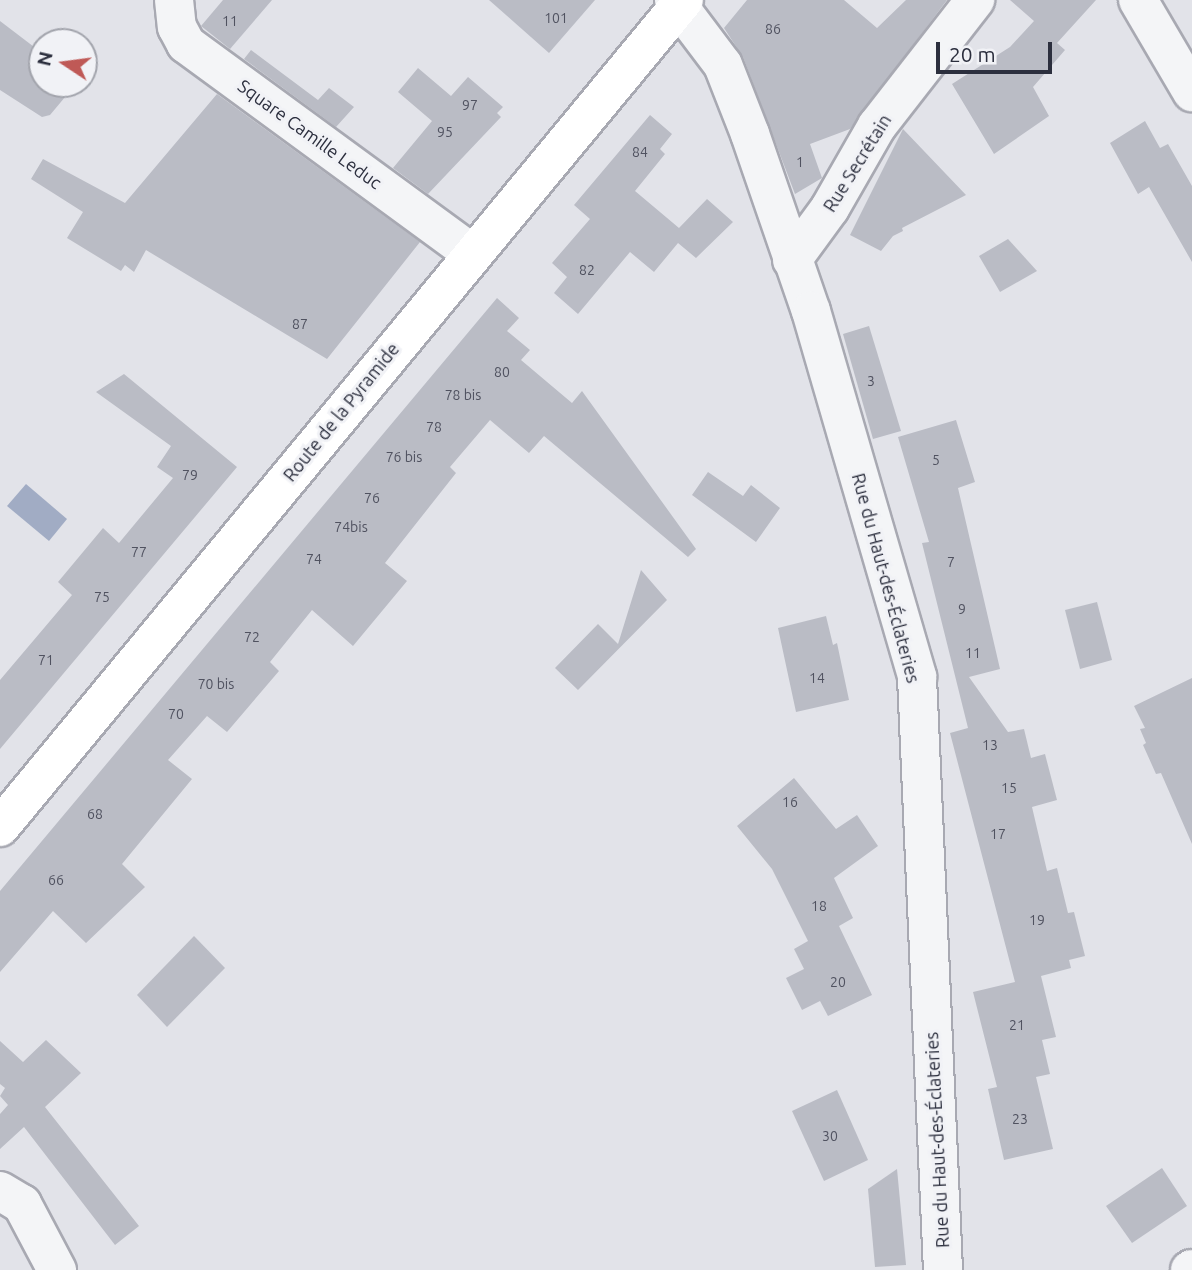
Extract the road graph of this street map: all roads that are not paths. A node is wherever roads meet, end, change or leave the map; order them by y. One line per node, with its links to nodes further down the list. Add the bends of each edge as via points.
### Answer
1 (174, 0): 6 (street, Square Camille Leduc, via 177,27 186,44)
2 (975, 0): 7 (street, Rue Secrétain, via 877,126 830,208)
3 (1138, 0): 5 (street)
4 (679, 2): 6 (main road, Route de la Pyramide); 7 (street, Rue du Haut-des-Éclateries, via 727,74)
5 (1192, 92)
6 (472, 253): 8 (main road, Route de la Pyramide)
7 (792, 260): 11 (street, Rue du Haut-des-Éclateries, via 811,311 917,677)
8 (0, 827)
9 (0, 1191): 10 (street, via 22,1204)
10 (57, 1270)
11 (943, 1270)

